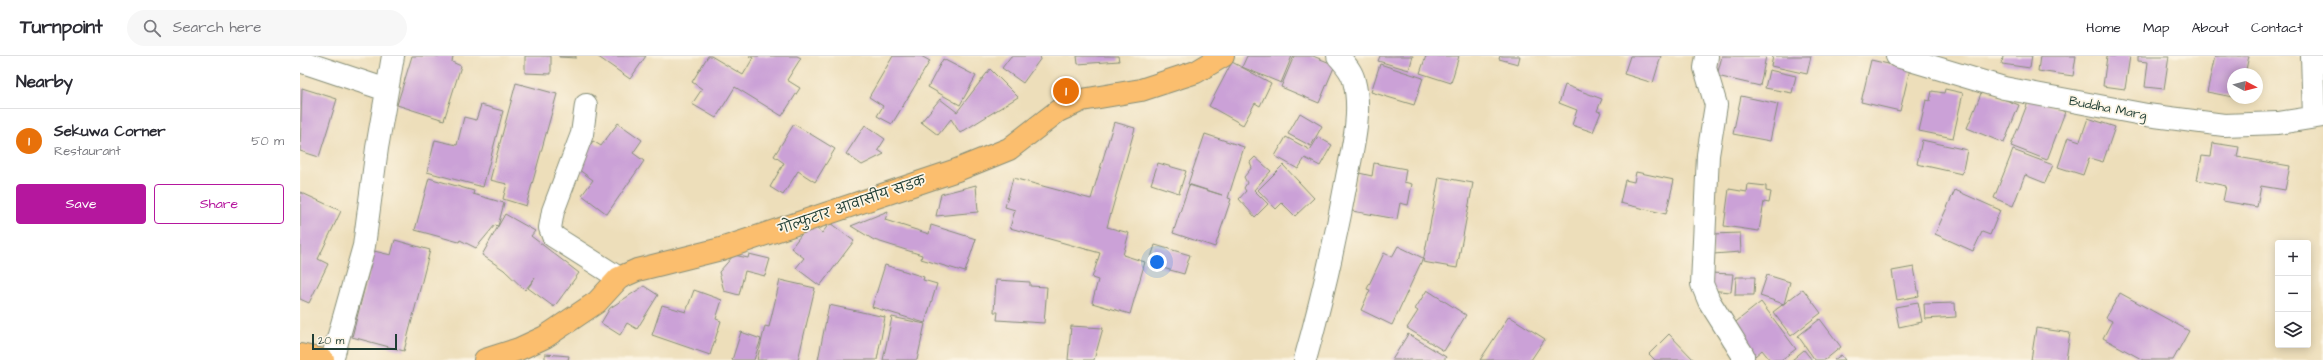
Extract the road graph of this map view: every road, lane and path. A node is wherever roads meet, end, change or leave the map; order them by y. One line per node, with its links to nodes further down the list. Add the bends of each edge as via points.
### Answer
1 (393, 56): 8 (street)
2 (1223, 56): 11 (main road, गोल्फुटार आवासीय सडक, via 1196,72 1141,90 1076,103 1058,111 1009,149 957,170 721,249 637,270)
3 (1338, 56): 16 (street, via 1354,79 1357,98 1355,136 1337,232)
4 (1707, 56): 17 (street, via 1705,68 1716,105 1708,156 1702,284 1709,301 1743,355)
5 (1897, 56): 10 (street, Buddha Marg, via 2004,88 2147,115 2224,125 2278,123)
6 (2312, 56): 10 (street)
7 (300, 61): 8 (street)
8 (387, 90): 14 (street, via 364,246)
9 (586, 105): 11 (street, via 582,134 550,228 553,236)
10 (2319, 117)
11 (619, 278): 15 (main road, गोल्फुटार आवासीय सडक, via 597,302 545,337)
12 (300, 355): 13 (main road)
13 (323, 360)
14 (332, 360)
15 (485, 360)
16 (1305, 360)
17 (1743, 360)

